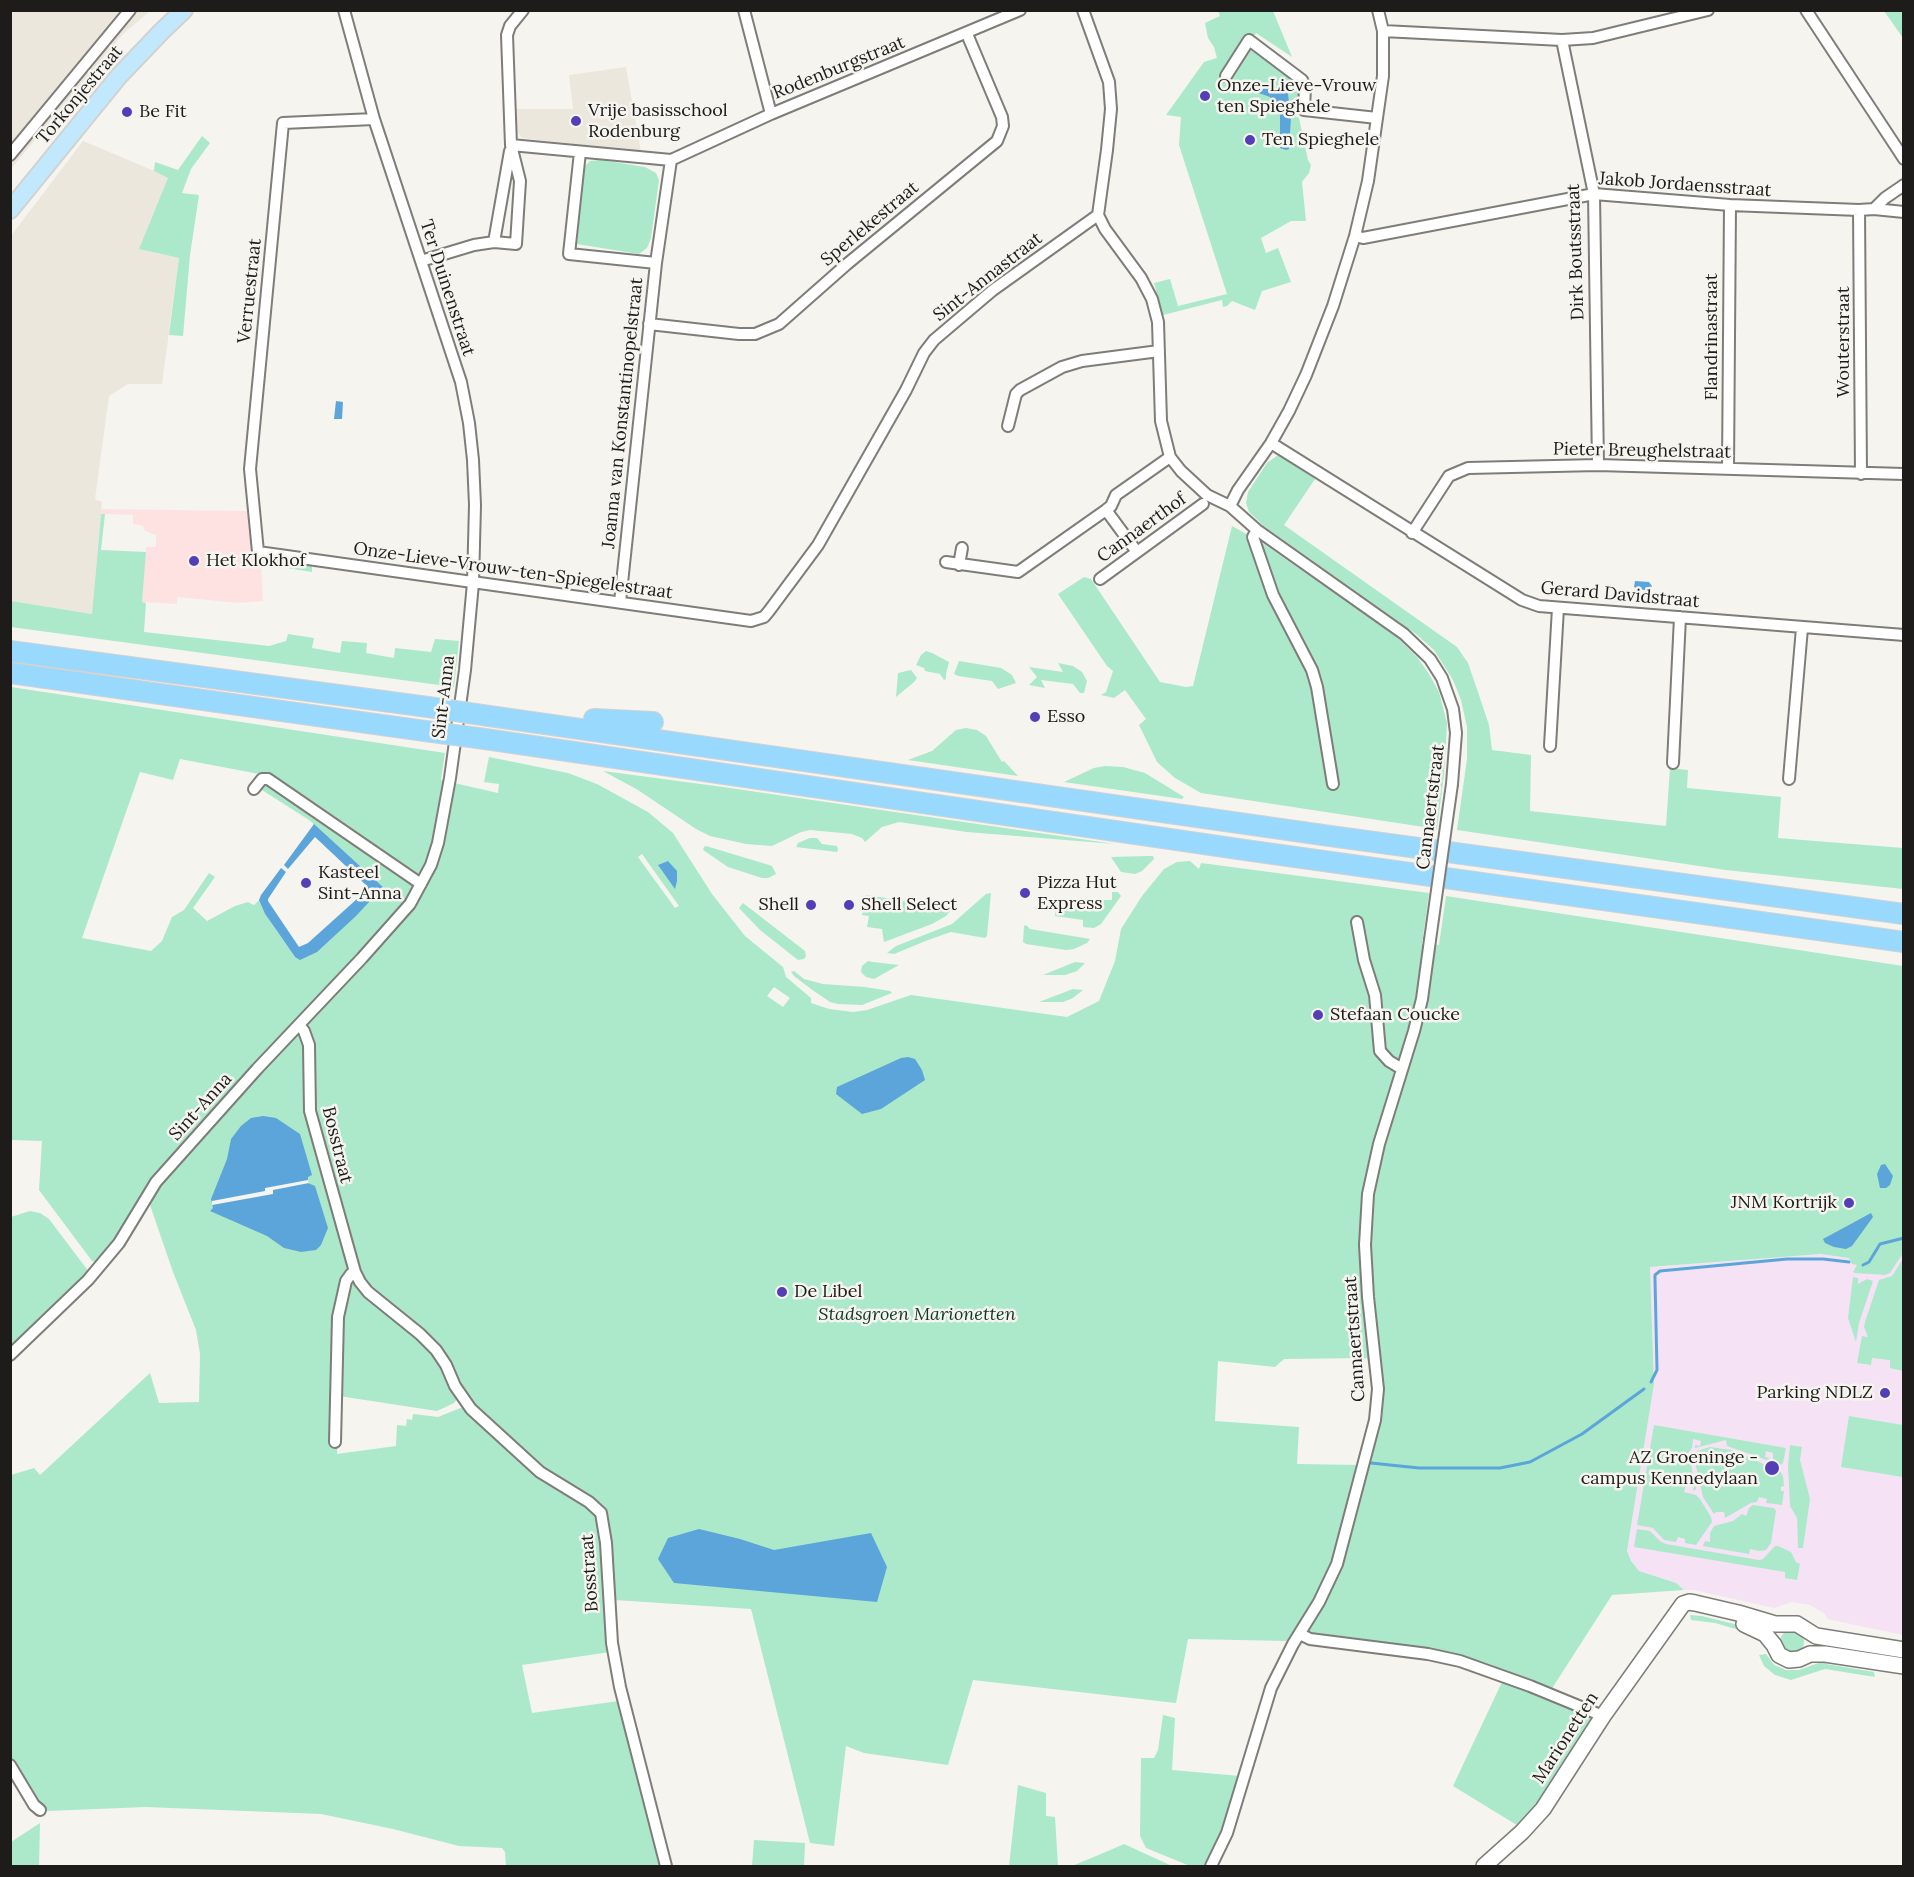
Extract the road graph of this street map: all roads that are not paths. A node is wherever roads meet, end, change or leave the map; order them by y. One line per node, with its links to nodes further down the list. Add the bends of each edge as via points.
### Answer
1 (130, 10): 20 (street)
2 (184, 10): 27 (main road, Torkonjestraat, via 119,76)
3 (344, 10): 17 (street, Ter Duinenstraat)
4 (744, 10): 15 (street)
5 (1020, 10): 12 (street, Rodenburgstraat)
6 (1083, 10): 30 (street, via 1108,82 1111,109)
7 (1378, 10): 11 (street)
8 (1708, 10): 13 (street, via 1593,38)
9 (1806, 10): 21 (street)
10 (518, 12): 18 (street, via 507,35)
11 (1383, 31): 13 (street); 16 (street, via 1383,76)
12 (967, 34): 15 (street, Rodenburgstraat); 35 (street, Sperlekestraat, via 1002,117 997,141 779,324 755,334 739,334)
13 (1562, 40): 24 (street, Dirk Boutsstraat)
14 (1226, 76): 16 (street, via 1249,39 1302,80 1304,110)
15 (771, 114): 22 (street, Rodenburgstraat)
16 (1377, 118): 31 (street)
17 (374, 119): 33 (street, Ter Duinenstraat); 50 (street, Verruestraat, via 283,123 250,469)
18 (511, 145): 19 (street); 32 (street); 32 (street, via 520,181 516,244)
19 (579, 152): 22 (street); 34 (street, via 569,254)
20 (10, 155)
21 (1904, 159)
22 (671, 160): 34 (street, Joanna van Konstantinopelstraat)
23 (1904, 185): 26 (street)
24 (1594, 194): 25 (street, Jakob Jordaensstraat); 31 (street, Jakob Jordaensstraat, via 1363,238); 40 (street, Dirk Boutsstraat)
25 (1730, 205): 28 (street, Jakob Jordaensstraat); 41 (street, Flandrinastraat)
26 (1874, 209): 28 (street, Jakob Jordaensstraat); 29 (street, Jakob Jordaensstraat)
27 (10, 210)
28 (1859, 210): 42 (street, Wouterstraat)
29 (1904, 212)
30 (1098, 215): 36 (street, Cannaertstraat, via 1152,299); 58 (street, Sint-Annastraat, via 993,290 934,340 818,544)
31 (1355, 236): 38 (street, via 1306,375)
32 (494, 242): 33 (street)
33 (421, 261): 55 (street, Ter Duinenstraat, via 461,382 469,423 475,505)
34 (656, 263): 35 (street, Joanna van Konstantinopelstraat)
35 (649, 324): 56 (street, Joanna van Konstantinopelstraat)
36 (1159, 351): 37 (street, via 1062,367 1016,394); 39 (street, Cannaertstraat, via 1161,421)
37 (1008, 426)
38 (1271, 443): 45 (street); 48 (street, Gerard Davidstraat)
39 (1170, 457): 45 (street, Cannaertstraat, via 1207,495); 46 (street, via 1116,495)
40 (1598, 465): 41 (street, Pieter Breughelstraat); 48 (street, Pieter Breughelstraat, via 1468,468 1449,476)
41 (1728, 469): 42 (street, Pieter Breughelstraat)
42 (1861, 474): 43 (street, Pieter Breughelstraat)
43 (1904, 474)
44 (1203, 504): 51 (street, Cannaerthof)
45 (1230, 506): 47 (street, Cannaertstraat)
46 (1106, 510): 51 (street); 53 (street, via 1018,572)
47 (1257, 530): 71 (street, via 1253,537 1273,595 1312,670); 82 (street, Cannaertstraat, bridge, via 1404,634 1430,659 1453,709 1456,733 1452,784 1422,999)
48 (1412, 533): 57 (street, Gerard Davidstraat, via 1522,600)
49 (962, 548): 53 (street)
50 (258, 552): 55 (street, Onze-Lieve-Vrouw-ten-Spiegelestraat)
51 (1137, 552): 54 (street, Cannaerthof)
52 (946, 562): 53 (street)
53 (959, 564)
54 (1100, 579)
55 (473, 583): 56 (street, Onze-Lieve-Vrouw-ten-Spiegelestraat); 77 (street, Sint-Anna, via 450,778 438,843)
56 (620, 602): 58 (street, Onze-Lieve-Vrouw-ten-Spiegelestraat, via 751,621)
57 (1558, 608): 59 (street, Gerard Davidstraat); 66 (street)
58 (764, 617)
59 (1680, 617): 60 (street, Gerard Davidstraat); 69 (street)
60 (1802, 628): 61 (street, Gerard Davidstraat); 70 (street)
61 (1904, 635)
62 (10, 651): 65 (highway, bridge)
63 (10, 673): 67 (highway, bridge)
64 (653, 722): 65 (highway, via 592,719)
65 (568, 727): 74 (highway)
66 (1550, 746)
67 (540, 747): 68 (highway); 75 (highway)
68 (558, 762)
69 (1673, 763)
70 (1789, 779)
71 (1333, 784)
72 (254, 789): 77 (street, via 262,779 268,779)
73 (1251, 814): 74 (highway)
74 (1330, 836): 78 (highway)
75 (1251, 851): 76 (highway); 80 (highway)
76 (1174, 854)
77 (421, 884): 81 (street, Sint-Anna, via 400,917)
78 (1904, 914)
79 (1357, 922): 82 (street, via 1375,995 1380,1051)
80 (1904, 942)
81 (299, 1025): 83 (street, Bosstraat, via 309,1045 310,1112); 84 (street, Sint-Anna, via 156,1182 119,1243 83,1286)
82 (1402, 1070): 88 (street, Cannaertstraat, via 1374,1163 1367,1211 1368,1298 1378,1389 1375,1420 1337,1564)
83 (355, 1272): 85 (street, via 346,1281 338,1317); 98 (street, Bosstraat, via 368,1292 436,1350 471,1409 540,1472 601,1513 612,1643 620,1687)
84 (10, 1355)
85 (335, 1442)
86 (1670, 1620): 87 (street, Marionetten, via 1681,1605 1689,1602); 90 (street, via 1693,1612 1733,1621 1761,1631); 95 (street, Marionetten)
87 (1786, 1624): 89 (street, via 1804,1627); 90 (street, via 1777,1631)
88 (1300, 1634): 95 (street, via 1310,1639 1460,1661); 99 (street, Cannaertstraat, via 1270,1688 1227,1833)
89 (1809, 1634): 91 (street); 92 (street, via 1817,1640); 93 (street, via 1810,1646)
90 (1774, 1645): 93 (street, via 1785,1659)
91 (1904, 1650)
92 (1904, 1655)
93 (1805, 1656): 94 (street, via 1816,1653)
94 (1904, 1666)
95 (1603, 1716): 100 (street, Marionetten, via 1543,1809)
96 (10, 1765): 97 (street)
97 (40, 1810)
98 (666, 1866)
99 (1211, 1866)
100 (1484, 1866)

